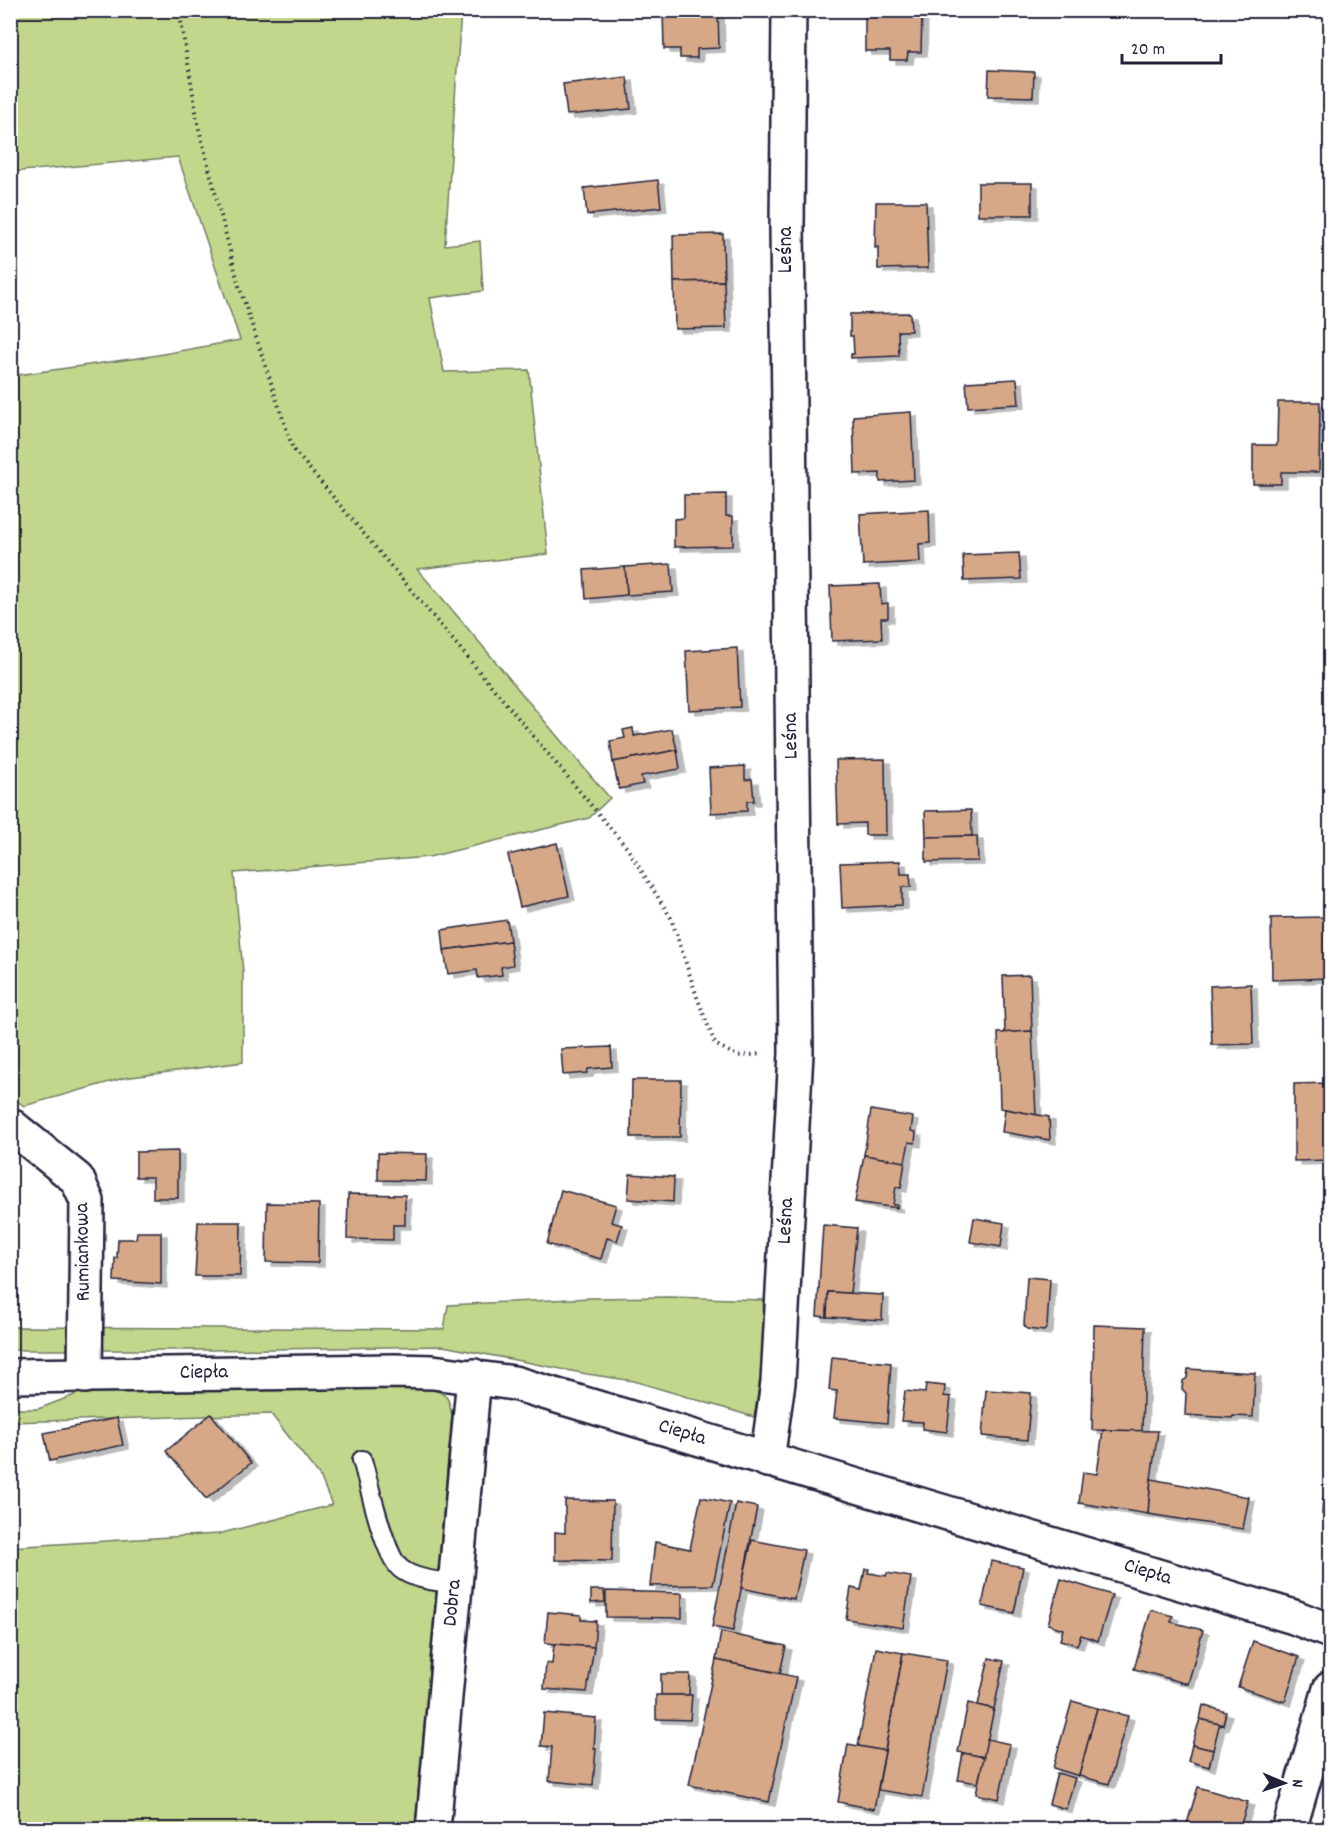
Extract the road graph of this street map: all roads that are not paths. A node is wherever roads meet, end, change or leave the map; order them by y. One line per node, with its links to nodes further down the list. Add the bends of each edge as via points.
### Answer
1 (789, 10): 7 (street, Leśna, via 787,227 796,1053 778,1382)
2 (10, 1125): 4 (street, Rumiankowa, via 76,1179 87,1201)
3 (10, 1376): 4 (street, Ciepła)
4 (85, 1376): 5 (street, Ciepła, via 394,1371)
5 (474, 1376): 7 (street, Ciepła, via 514,1383); 8 (street, Dobra)
6 (362, 1460): 8 (lane, via 396,1564 410,1574)
7 (767, 1460): 9 (street, Ciepła)
8 (455, 1584): 11 (street, Dobra)
9 (1330, 1631)
10 (1330, 1689): 12 (street)
11 (433, 1830)
12 (1289, 1830)

